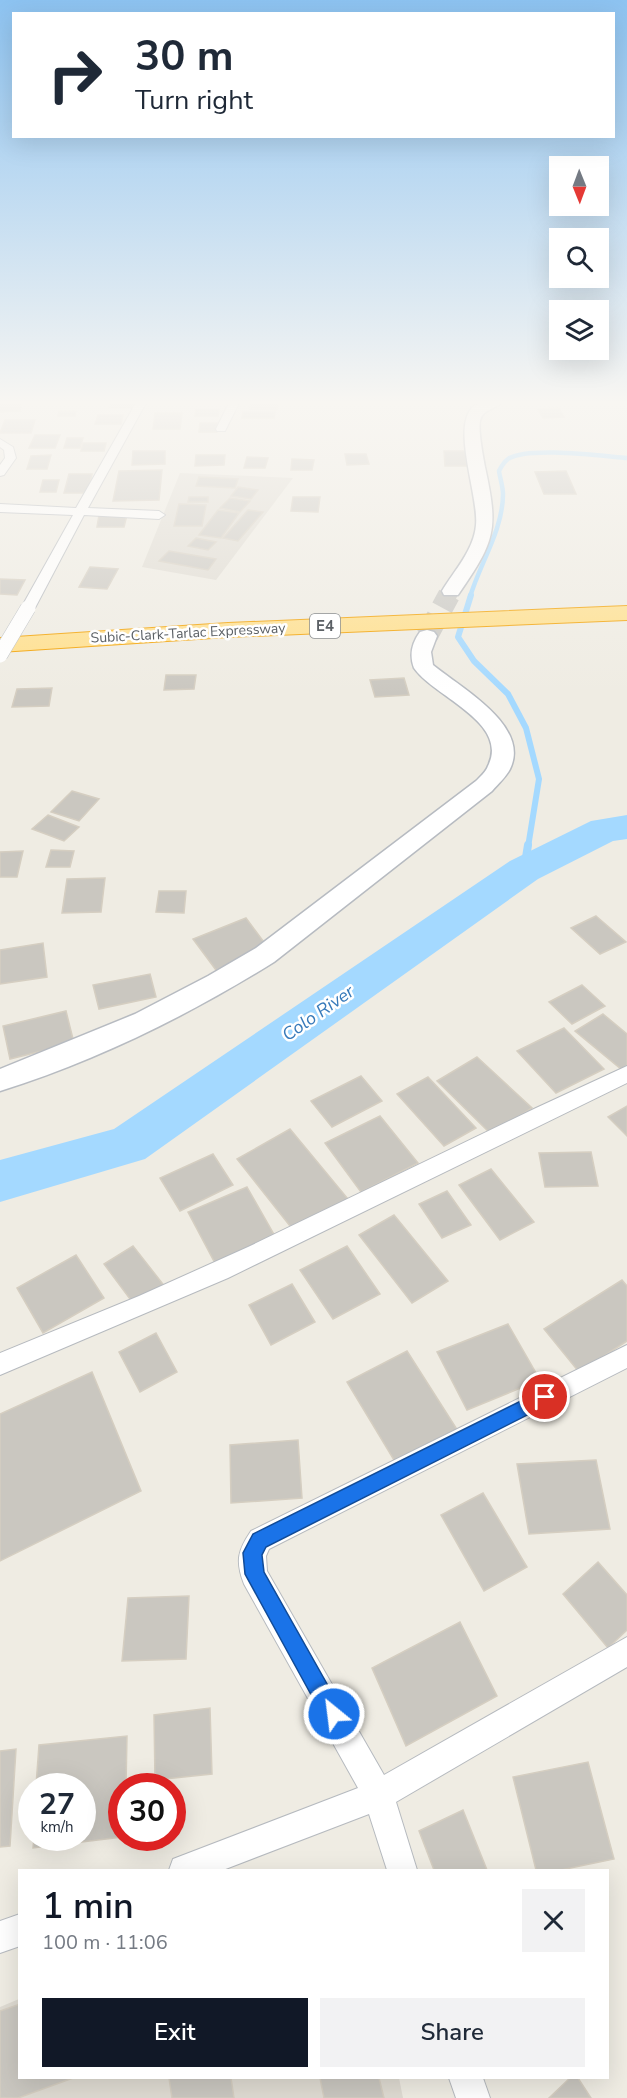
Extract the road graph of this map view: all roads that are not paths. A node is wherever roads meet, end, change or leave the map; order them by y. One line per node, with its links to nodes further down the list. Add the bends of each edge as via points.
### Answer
1 (88, 499): 4 (street)
2 (483, 499): 6 (street, via 485,527 479,547)
3 (0, 508): 4 (street)
4 (81, 512): 5 (street); 12 (street, bridge)
5 (159, 515)
6 (451, 591)
7 (627, 600): 9 (highway, Subic-Clark-Tarlac Expressway / E4)
8 (627, 613): 11 (highway, Subic-Clark-Tarlac Expressway / E4)
9 (0, 631)
10 (427, 636): 14 (street, via 420,660 424,668 494,724 504,748 499,768 484,786 265,955 227,979 122,1032)
11 (0, 645)
12 (0, 655)
13 (627, 1074): 16 (street, via 185,1286)
14 (0, 1080)
15 (627, 1356): 18 (street, via 260,1540 252,1553 254,1574)
16 (0, 1365)
17 (627, 1651): 18 (street)
18 (379, 1794): 19 (street); 20 (street)
19 (187, 1869)
20 (402, 1869)
21 (18, 1931): 22 (street)
22 (0, 1937)
23 (466, 2079): 24 (street)
24 (472, 2098)

